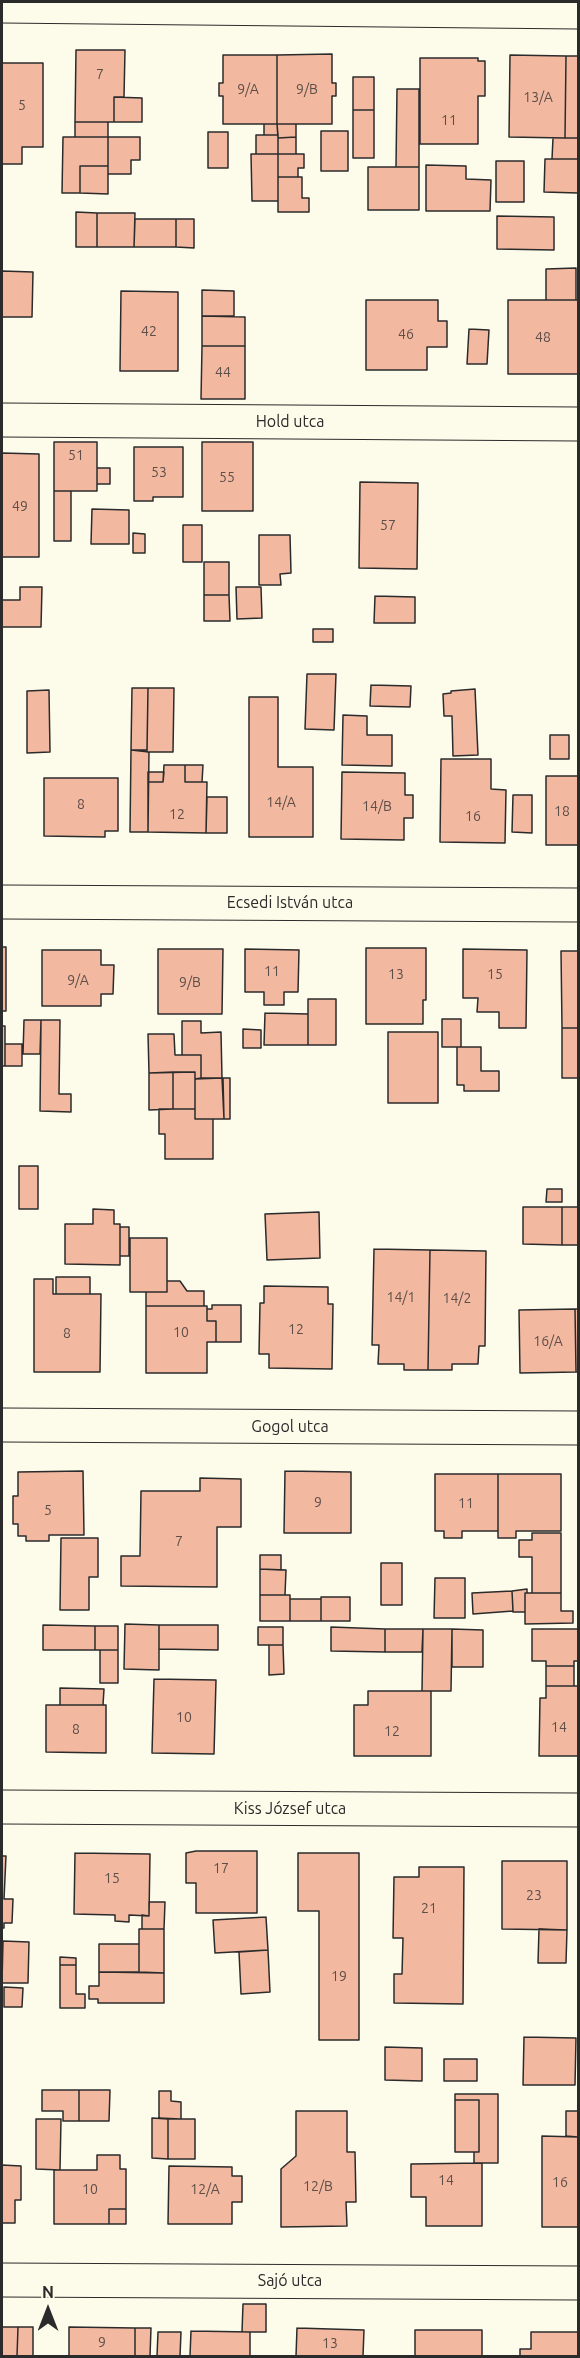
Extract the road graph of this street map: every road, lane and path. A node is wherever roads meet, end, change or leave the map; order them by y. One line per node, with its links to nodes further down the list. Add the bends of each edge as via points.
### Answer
1 (2, 6): 2 (street)
2 (579, 12)
3 (2, 420): 4 (street, Hold utca)
4 (579, 424)
5 (2, 902): 6 (street, Ecsedi István utca)
6 (579, 905)
7 (2, 1425): 8 (street, Gogol utca)
8 (579, 1428)
9 (2, 1806): 10 (street, Kiss József utca)
10 (579, 1810)
11 (2, 2280): 12 (street, Sajó utca)
12 (579, 2283)

